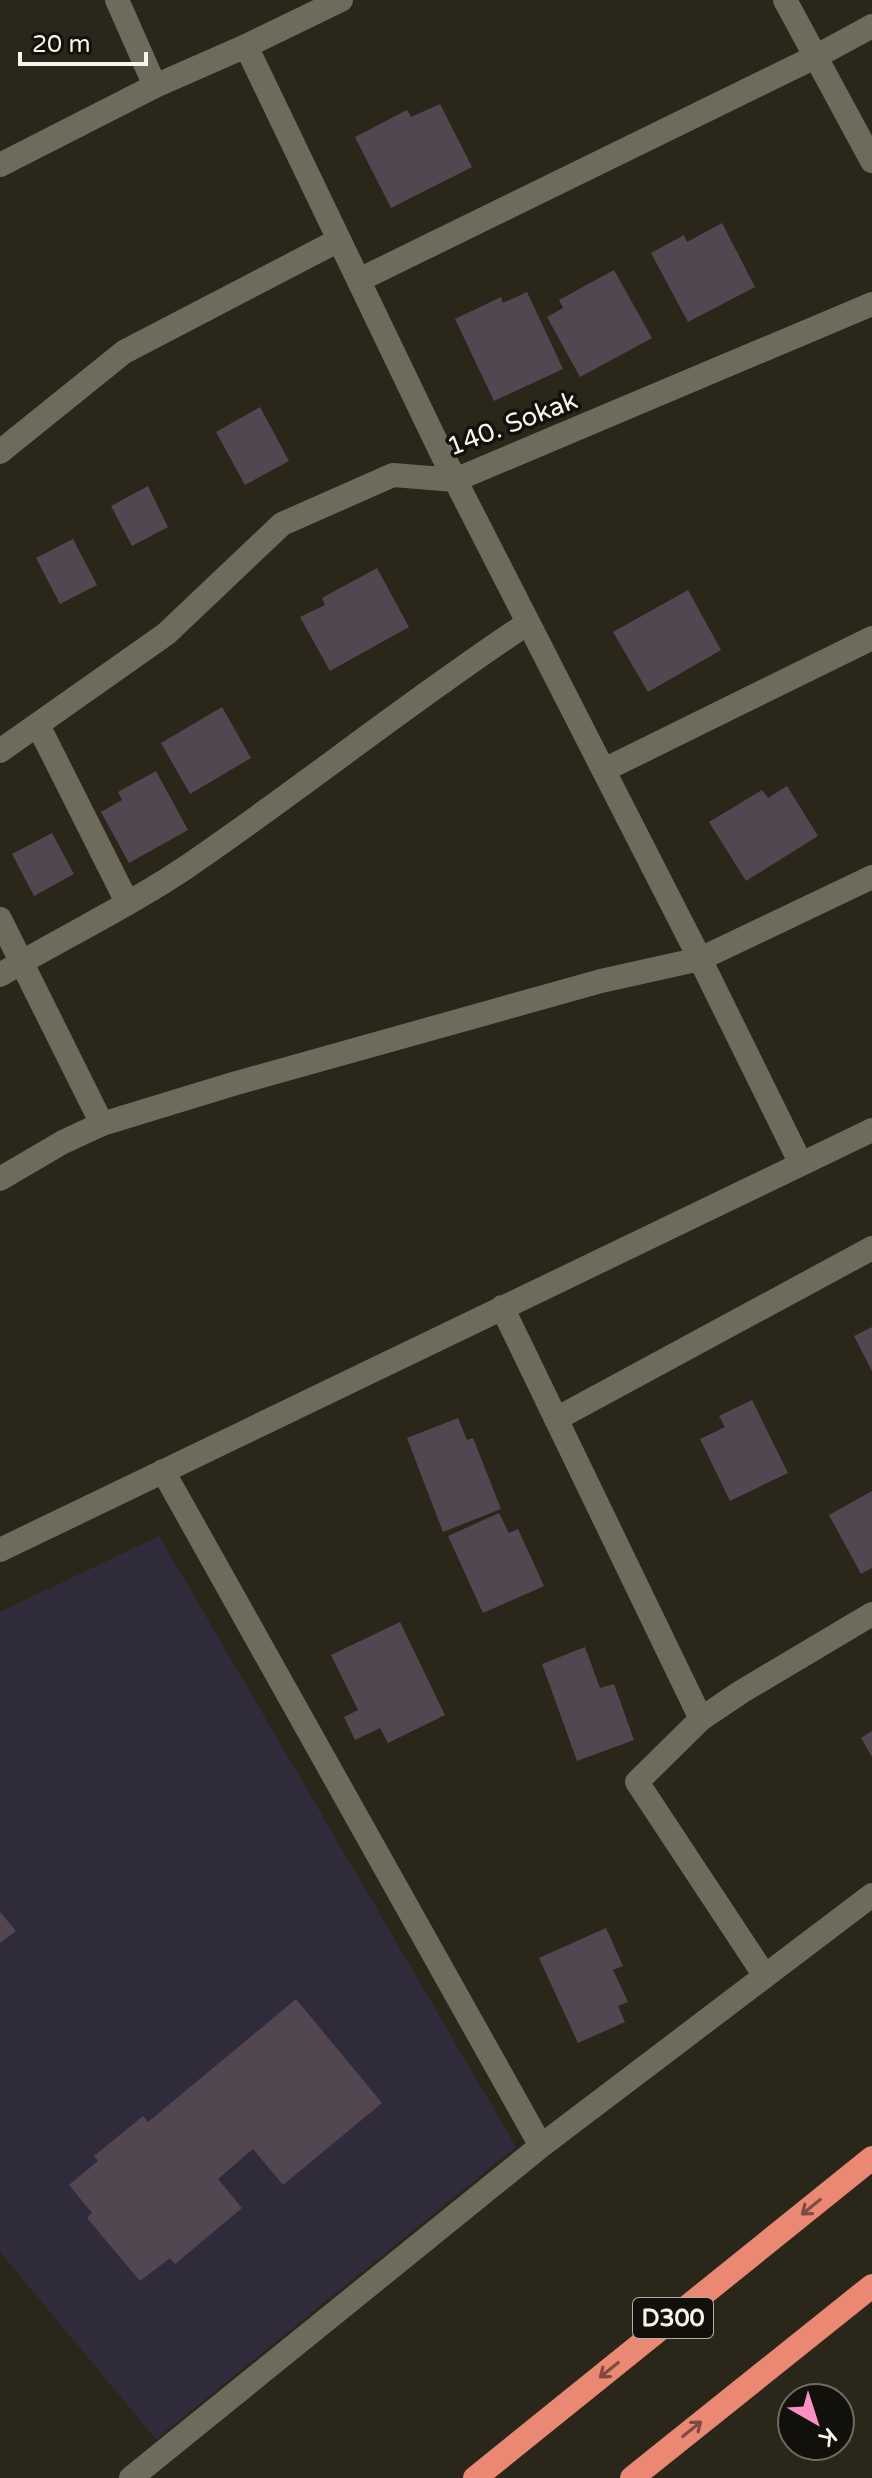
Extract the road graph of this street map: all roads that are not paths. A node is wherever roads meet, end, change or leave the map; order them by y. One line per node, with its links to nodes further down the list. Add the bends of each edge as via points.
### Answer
1 (117, 0): 7 (street)
2 (341, 0): 5 (street)
3 (785, 0): 6 (street)
4 (872, 26): 6 (street)
5 (246, 46): 7 (street); 10 (street)
6 (815, 57): 8 (street); 11 (street)
7 (155, 86): 9 (street)
8 (872, 161)
9 (0, 165)
10 (339, 240): 11 (street); 13 (street, via 124,352)
11 (359, 280): 14 (street)
12 (872, 304): 14 (street, 140. Sokak)
13 (0, 452)
14 (455, 480): 15 (street); 17 (street, 140. Sokak, via 393,475 282,524 166,634)
15 (528, 623): 19 (street); 21 (street, via 182,870)
16 (872, 638): 19 (street)
17 (38, 725): 18 (street, 140. Sokak); 21 (street)
18 (2, 744)
19 (604, 770): 23 (street)
20 (872, 877): 23 (street)
21 (127, 902): 24 (street)
22 (0, 919): 24 (street)
23 (700, 959): 25 (street, via 555,994); 27 (street)
24 (10, 969): 25 (street)
25 (102, 1124): 28 (street)
26 (872, 1130): 27 (street)
27 (801, 1164): 30 (street)
28 (0, 1179)
29 (872, 1248): 31 (street)
30 (502, 1307): 31 (street); 32 (street)
31 (556, 1419): 35 (street)
32 (163, 1471): 33 (street); 38 (street)
33 (0, 1550)
34 (872, 1614): 35 (street)
35 (701, 1719): 37 (street, via 637,1782)
36 (872, 1895): 37 (street)
37 (765, 1976): 38 (street)
38 (541, 2146): 41 (street)
39 (872, 2158): 42 (highway, D300, one-way to 42)
40 (872, 2286): 43 (highway, one-way to 40)
41 (131, 2478)
42 (475, 2478)
43 (632, 2478)

